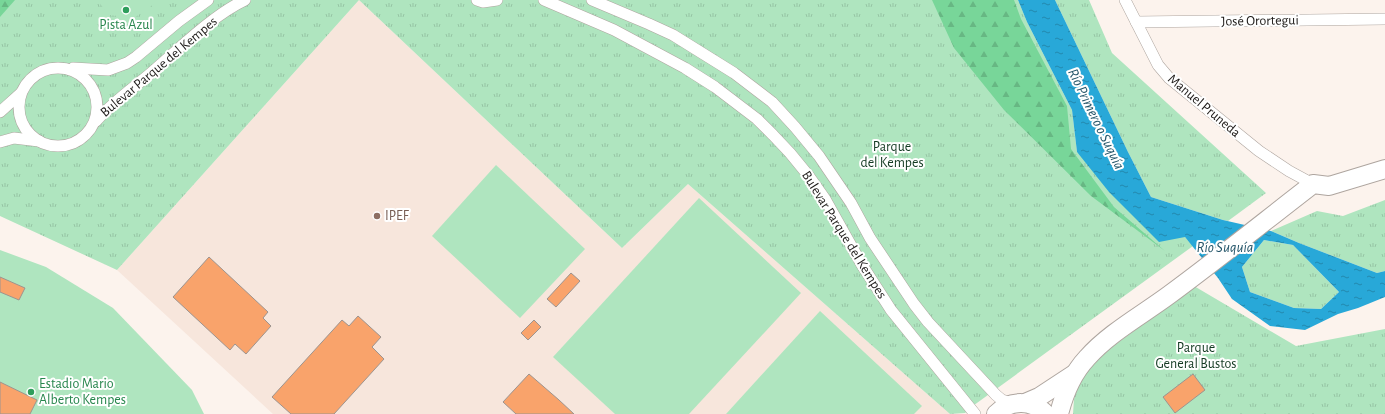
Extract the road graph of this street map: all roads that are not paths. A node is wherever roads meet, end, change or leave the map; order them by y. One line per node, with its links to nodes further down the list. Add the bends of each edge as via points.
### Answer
1 (208, 0): 10 (street, Bulevar Parque del Kempes, via 136,57 120,66 108,70)
2 (245, 0): 13 (street, Bulevar Parque del Kempes, via 206,27 108,107)
3 (477, 0): 4 (street)
4 (497, 0)
5 (544, 0): 20 (street, Bulevar Parque del Kempes, via 614,30 685,68 715,87 773,135 816,187 891,310)
6 (592, 0): 19 (street, Bulevar Parque del Kempes, via 673,35 734,73 772,102 819,156 851,203 897,280 928,322 996,395 1007,402)
7 (1125, 0): 9 (street, Manuel Pruneda)
8 (1385, 19): 9 (street, José Orortegui)
9 (1136, 22): 17 (street, Manuel Pruneda, via 1158,65 1169,78 1259,151)
10 (63, 68): 11 (street, via 50,68 38,72 28,81); 13 (street, via 83,76 92,87 97,101)
11 (21, 94): 12 (street); 14 (street, via 19,109 23,124 27,131)
12 (0, 112)
13 (94, 123): 14 (street, via 84,136 71,144 55,146)
14 (40, 141): 15 (street, via 14,138)
15 (0, 142)
16 (1385, 169): 17 (main road, via 1329,186)
17 (1313, 184): 18 (main road, via 1170,295 1113,334 1087,357)
18 (1075, 374): 19 (main road, via 1039,397); 23 (main road)
19 (1019, 403): 21 (main road, via 1002,408); 22 (main road, via 1035,406)
20 (975, 414)
21 (996, 414)
22 (1046, 414)
23 (1059, 414)

